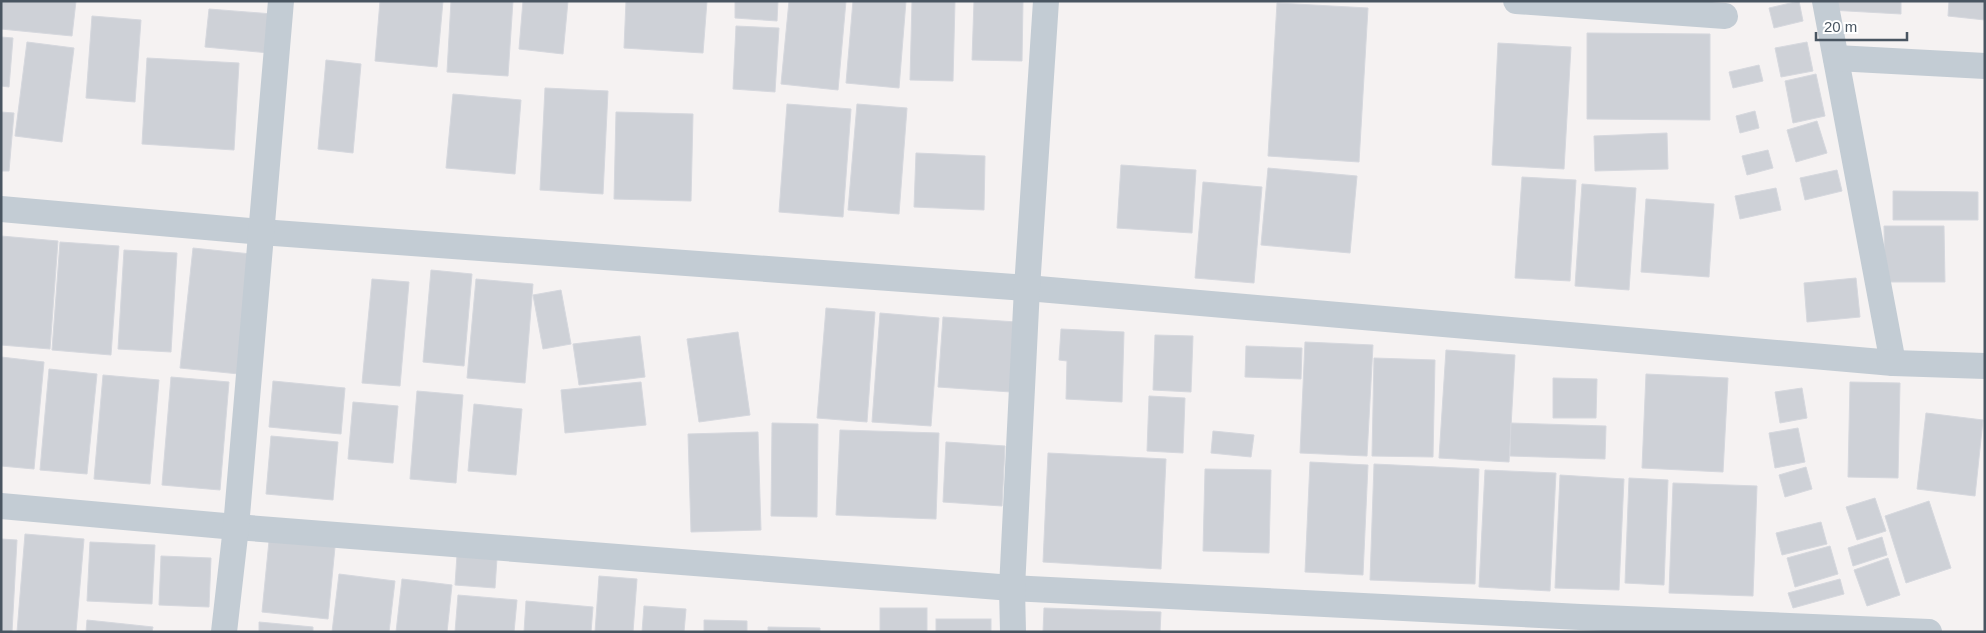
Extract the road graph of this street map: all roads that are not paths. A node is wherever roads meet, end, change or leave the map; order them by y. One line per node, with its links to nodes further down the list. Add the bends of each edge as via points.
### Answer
1 (281, 1): 9 (street)
2 (1046, 1): 10 (street)
3 (1516, 1): 5 (street)
4 (1824, 1): 6 (street)
5 (1726, 16)
6 (1836, 58): 7 (street); 11 (street)
7 (1985, 66)
8 (1, 209): 9 (street)
9 (261, 232): 10 (street); 14 (street)
10 (1028, 288): 11 (street); 15 (street)
11 (1894, 363): 12 (street)
12 (1985, 366)
13 (1, 506): 14 (street)
14 (236, 527): 15 (street); 16 (street)
15 (1012, 588): 17 (street); 18 (street)
16 (224, 632)
17 (1012, 632)
18 (1929, 632)

